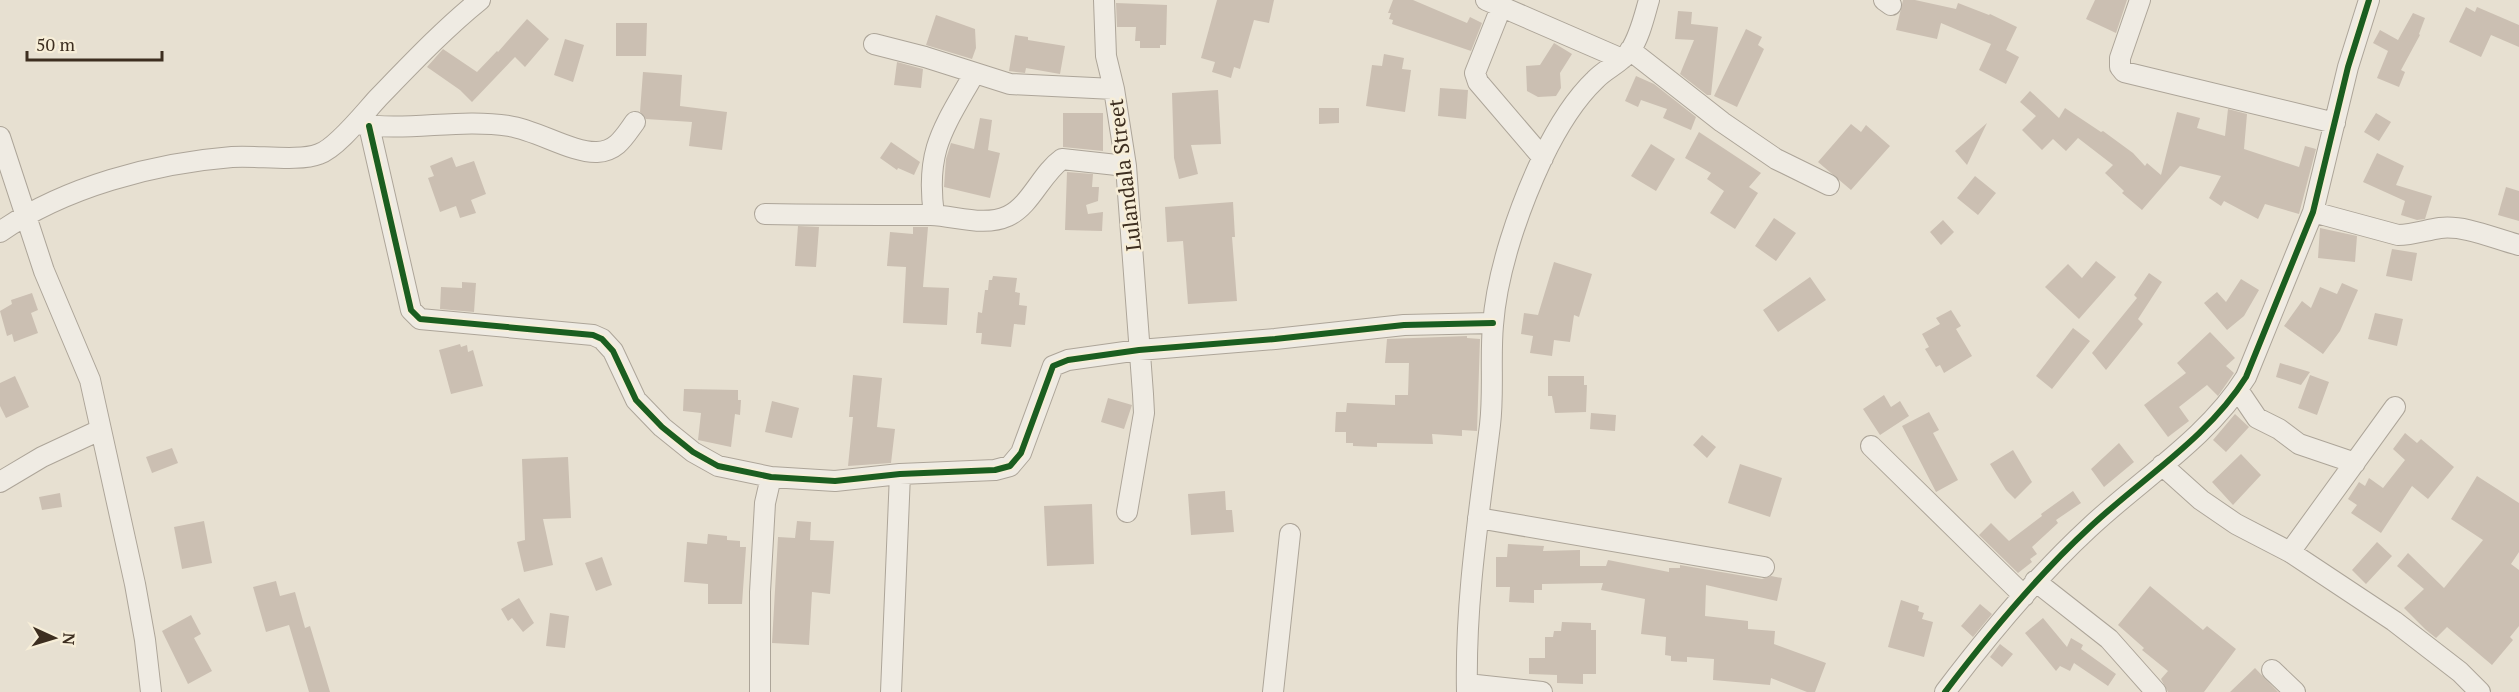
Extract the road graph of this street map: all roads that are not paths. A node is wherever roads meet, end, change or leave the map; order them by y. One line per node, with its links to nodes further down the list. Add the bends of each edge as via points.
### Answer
1 (480, 0): 13 (street, via 426,50)
2 (1104, 0): 10 (street, Lulandala Street, via 1106,56)
3 (1649, 0): 8 (street, via 1641,27)
4 (2140, 0): 12 (street, via 2120,58 2124,72)
5 (2369, 0): 12 (street)
6 (1494, 3): 8 (street); 15 (street, via 1475,73 1478,82)
7 (874, 44): 9 (street)
8 (1626, 54): 15 (street, via 1577,99); 17 (street, via 1776,159)
9 (974, 74): 10 (street, via 1010,84); 21 (street, via 937,142 931,169)
10 (1114, 89): 16 (street, Lulandala Street)
11 (635, 122): 13 (street, via 618,145 595,152 511,126)
12 (2335, 123): 18 (street)
13 (362, 125): 19 (street, via 319,154 201,159 104,182); 33 (street, via 411,310 420,319 602,339 613,351 636,400 662,427 718,466)
14 (0, 137): 19 (street)
15 (1543, 158): 24 (street, via 1506,257)
16 (1126, 166): 21 (street, via 1062,159 1010,215 996,220); 25 (street, Lulandala Street)
17 (1829, 185)
18 (2313, 212): 23 (street, via 2398,235 2442,228); 26 (street)
19 (27, 214): 22 (street); 28 (street, via 44,271 90,380)
20 (765, 214): 21 (street)
21 (934, 215)
22 (0, 232)
23 (2519, 245)
24 (1493, 323): 25 (street, via 1404,325); 36 (street, via 1491,421)
25 (1139, 350): 32 (street, via 1068,360 1053,366 1021,453 1010,466); 35 (street, Lulandala Street, via 1144,413)
26 (2238, 390): 30 (street, via 2257,418 2299,444); 31 (street, via 2212,421)
27 (2395, 407): 30 (street)
28 (100, 430): 34 (street); 43 (street, via 135,584)
29 (1871, 446): 40 (street)
30 (2355, 464): 38 (street)
31 (2162, 465): 38 (street, via 2236,524); 40 (street, via 2089,527)
32 (900, 474): 33 (street, via 835,481); 45 (street)
33 (771, 477): 44 (street, via 765,503 760,592)
34 (0, 482)
35 (1127, 512)
36 (1478, 519): 39 (street); 42 (street, via 1470,577)
37 (1290, 534): 46 (street)
38 (2290, 552): 51 (street, via 2394,621)
39 (1764, 567)
40 (2030, 588): 48 (street); 49 (street, via 2109,639)
41 (2272, 670): 50 (street)
42 (1467, 688): 47 (street)
43 (151, 692)
44 (760, 692)
45 (891, 692)
46 (1274, 692)
47 (1542, 692)
48 (1945, 692)
49 (2156, 692)
50 (2295, 692)
51 (2480, 692)

